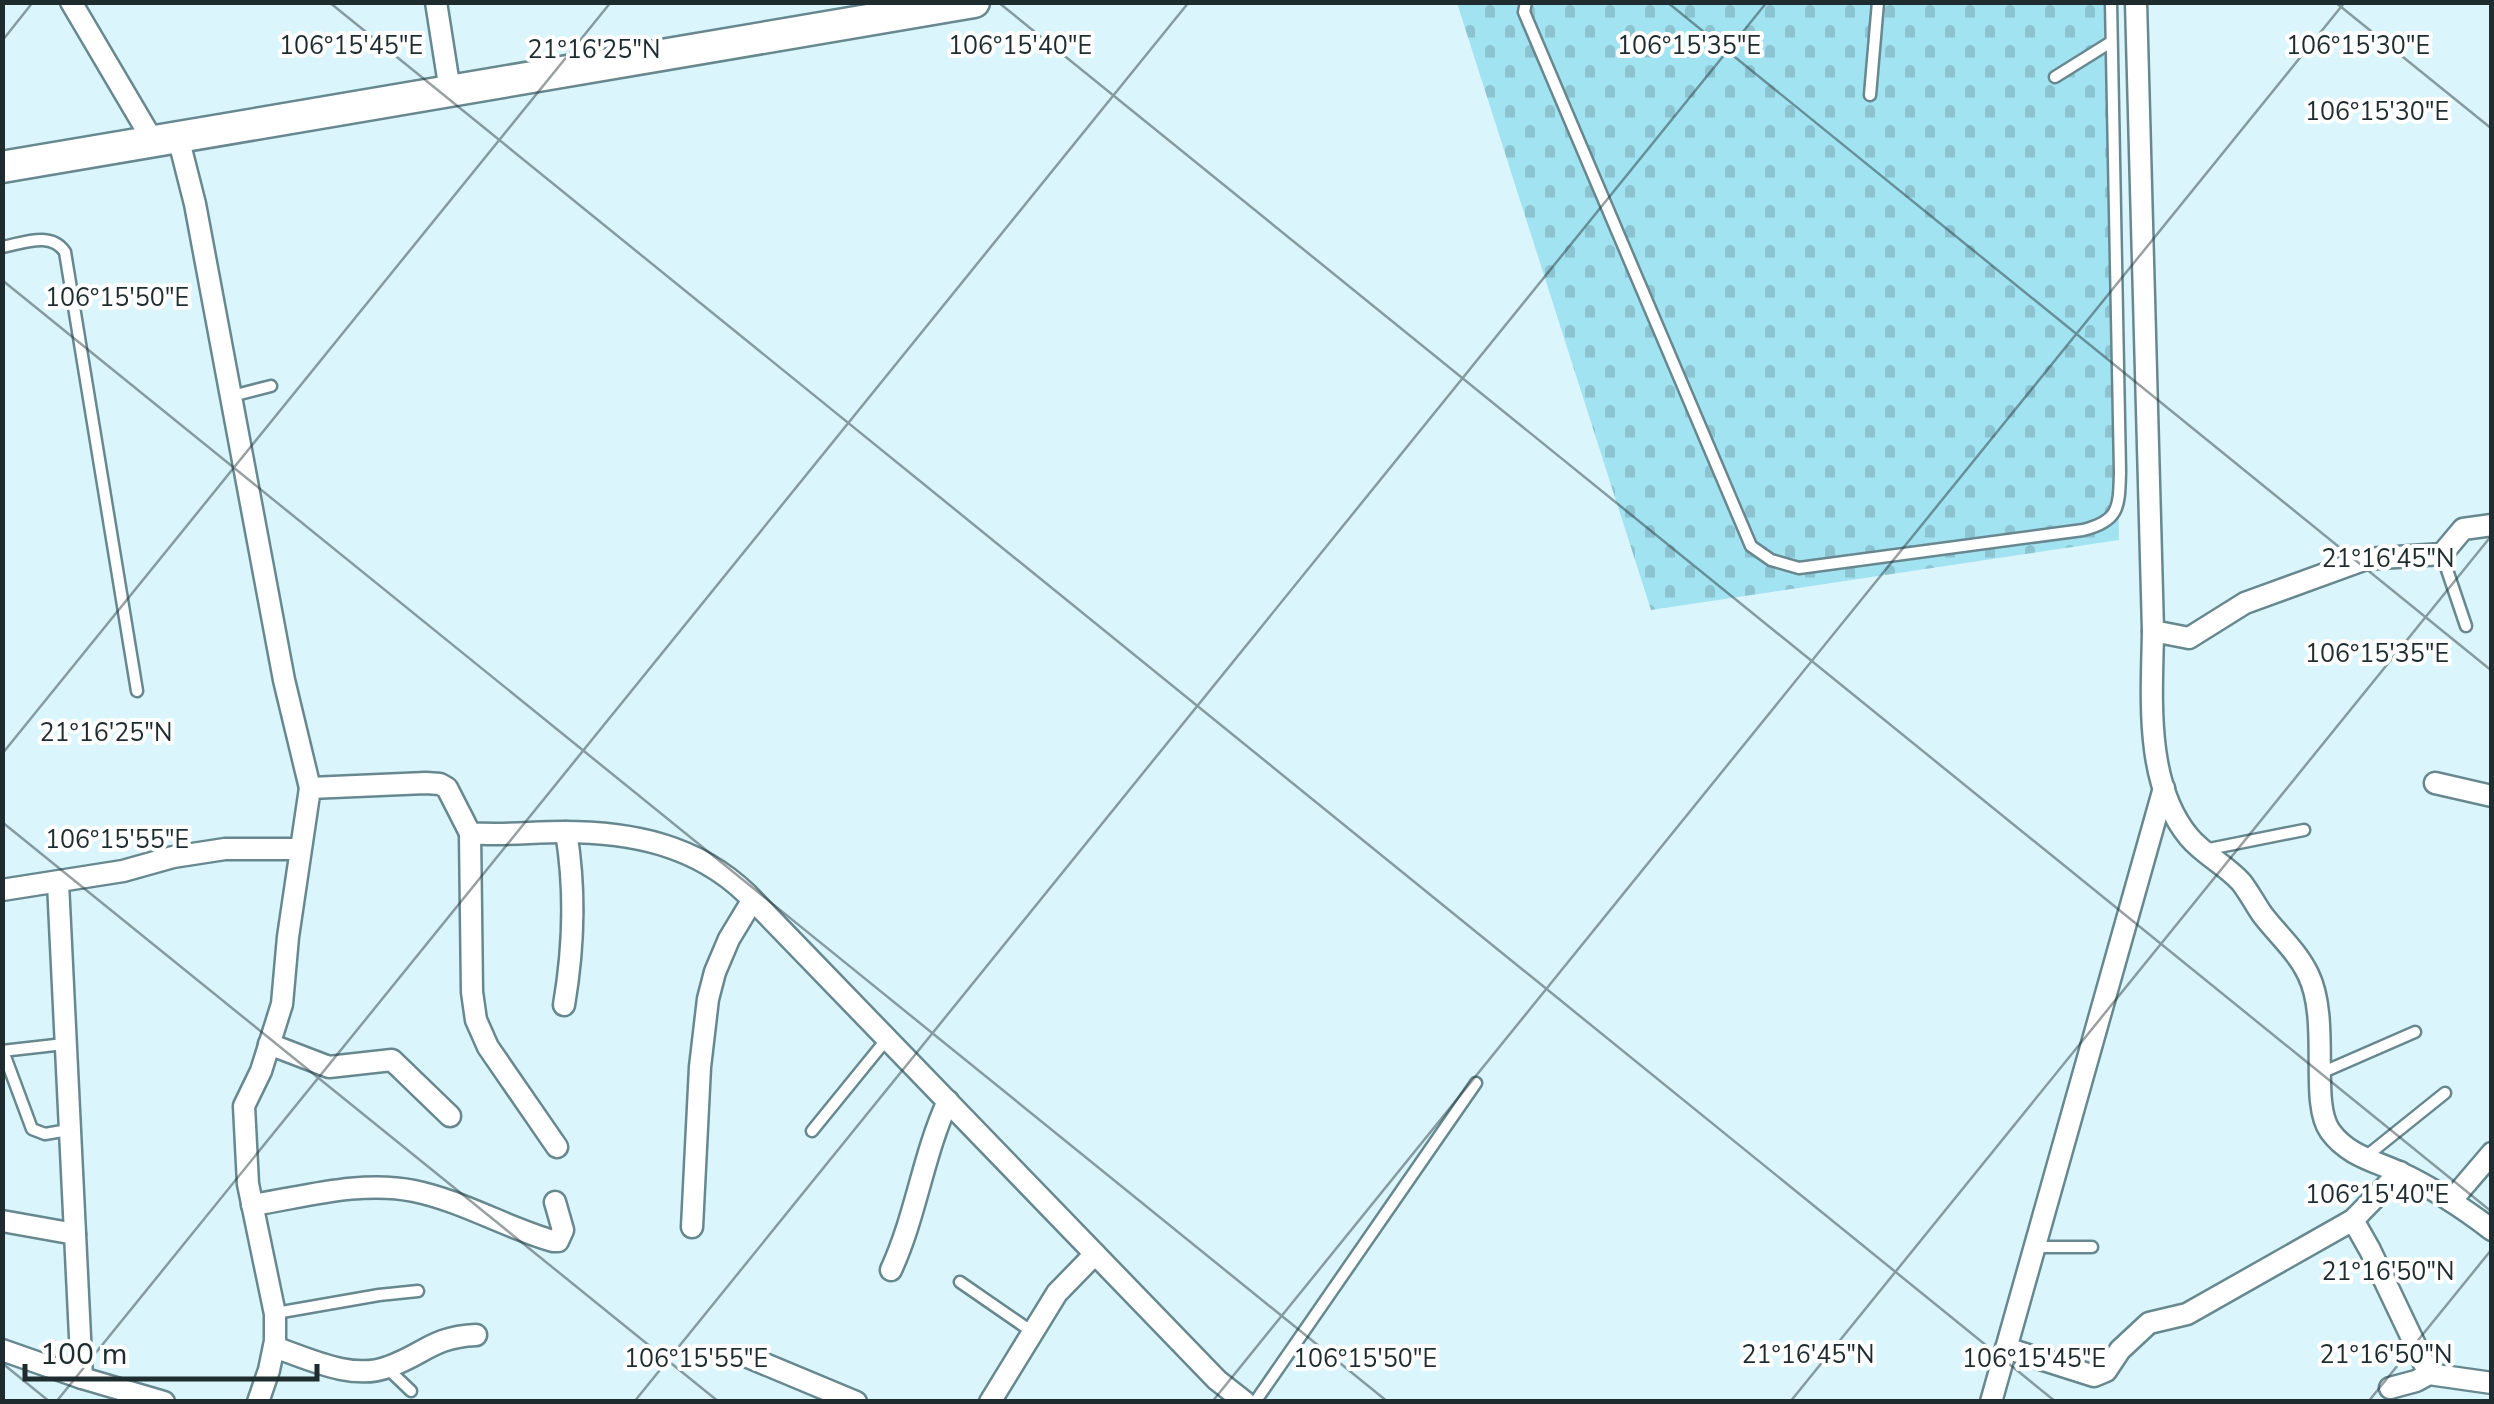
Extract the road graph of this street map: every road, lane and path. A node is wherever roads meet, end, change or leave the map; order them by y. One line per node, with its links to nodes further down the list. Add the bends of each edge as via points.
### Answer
1 (70, 2): 13 (street)
2 (436, 2): 11 (street)
3 (974, 2): 8 (main road)
4 (1526, 2): 9 (lane, via 1524,12 1752,546 1799,568 2083,530 2112,518 2120,472)
5 (1878, 2): 12 (lane)
6 (2111, 2): 9 (lane)
7 (2136, 2): 21 (street)
8 (910, 8): 11 (main road)
9 (2112, 42): 10 (lane)
10 (2055, 77)
11 (450, 91): 13 (main road)
12 (1870, 94)
13 (166, 139): 14 (main road); 17 (street, via 195,204)
14 (2, 167)
15 (2, 247): 22 (lane, via 49,238 66,252)
16 (271, 386): 17 (lane)
17 (231, 396): 24 (street)
18 (2492, 525): 19 (street, via 2463,529)
19 (2442, 554): 20 (lane); 21 (street, via 2375,556 2246,604 2190,638)
20 (2466, 626)
21 (2153, 631): 25 (street, via 2154,734)
22 (136, 691)
23 (2435, 783): 26 (street)
24 (310, 788): 28 (street, via 440,784); 30 (street)
25 (2164, 788): 31 (street, via 2181,826); 61 (street)
26 (2492, 796)
27 (2304, 830): 31 (lane)
28 (470, 832): 29 (street); 48 (street, via 476,1020)
29 (566, 832): 34 (street, via 652,839 702,859); 35 (street, via 574,936)
30 (300, 850): 32 (street, via 224,848); 39 (street, via 282,1004)
31 (2204, 850): 41 (street, via 2243,884 2309,976 2322,1028)
32 (58, 883): 33 (street); 38 (street)
33 (2, 890)
34 (752, 901): 37 (street); 57 (street, via 722,955 708,999)
35 (564, 1005)
36 (2415, 1032): 41 (lane)
37 (886, 1040): 44 (street); 47 (lane)
38 (64, 1044): 40 (lane); 46 (street)
39 (269, 1044): 45 (street, via 329,1067 392,1060); 54 (street, via 244,1106)
40 (3, 1051): 46 (lane, via 32,1129)
41 (2322, 1073): 50 (street, via 2325,1120)
42 (1476, 1083): 84 (lane)
43 (2446, 1093): 50 (lane)
44 (948, 1102): 62 (street); 63 (street)
45 (450, 1116)
46 (68, 1130): 59 (street)
47 (812, 1132)
48 (557, 1146)
49 (2492, 1153): 52 (street)
50 (2363, 1158): 51 (street)
51 (2400, 1172): 52 (street); 55 (street)
52 (2451, 1201): 58 (street)
53 (554, 1202): 54 (street, via 563,1230 552,1241 449,1200 391,1188)
54 (252, 1205): 66 (street)
55 (2353, 1220): 70 (street, via 2187,1314 2149,1323 2101,1374); 74 (street)
56 (2, 1222): 59 (street)
57 (692, 1227)
58 (2492, 1230)
59 (76, 1234): 75 (street)
60 (2092, 1247): 61 (lane)
61 (2032, 1248): 70 (street)
62 (1095, 1254): 67 (street); 83 (street)
63 (891, 1270)
64 (960, 1282): 67 (lane)
65 (418, 1292): 66 (lane)
66 (275, 1314): 69 (street)
67 (1031, 1331): 82 (street)
68 (476, 1336): 73 (street, via 442,1340)
69 (274, 1346): 73 (street, via 352,1371); 80 (street)
70 (2006, 1348): 85 (street)
71 (2, 1350): 75 (street)
72 (748, 1357): 81 (street)
73 (387, 1368): 78 (lane)
74 (2428, 1374): 76 (street); 77 (street)
75 (82, 1378): 79 (street)
76 (2492, 1382)
77 (2390, 1388)
78 (411, 1391)
79 (164, 1402)
80 (258, 1402)
81 (856, 1402)
82 (990, 1402)
83 (1245, 1402)
84 (1255, 1402)
85 (1991, 1402)

